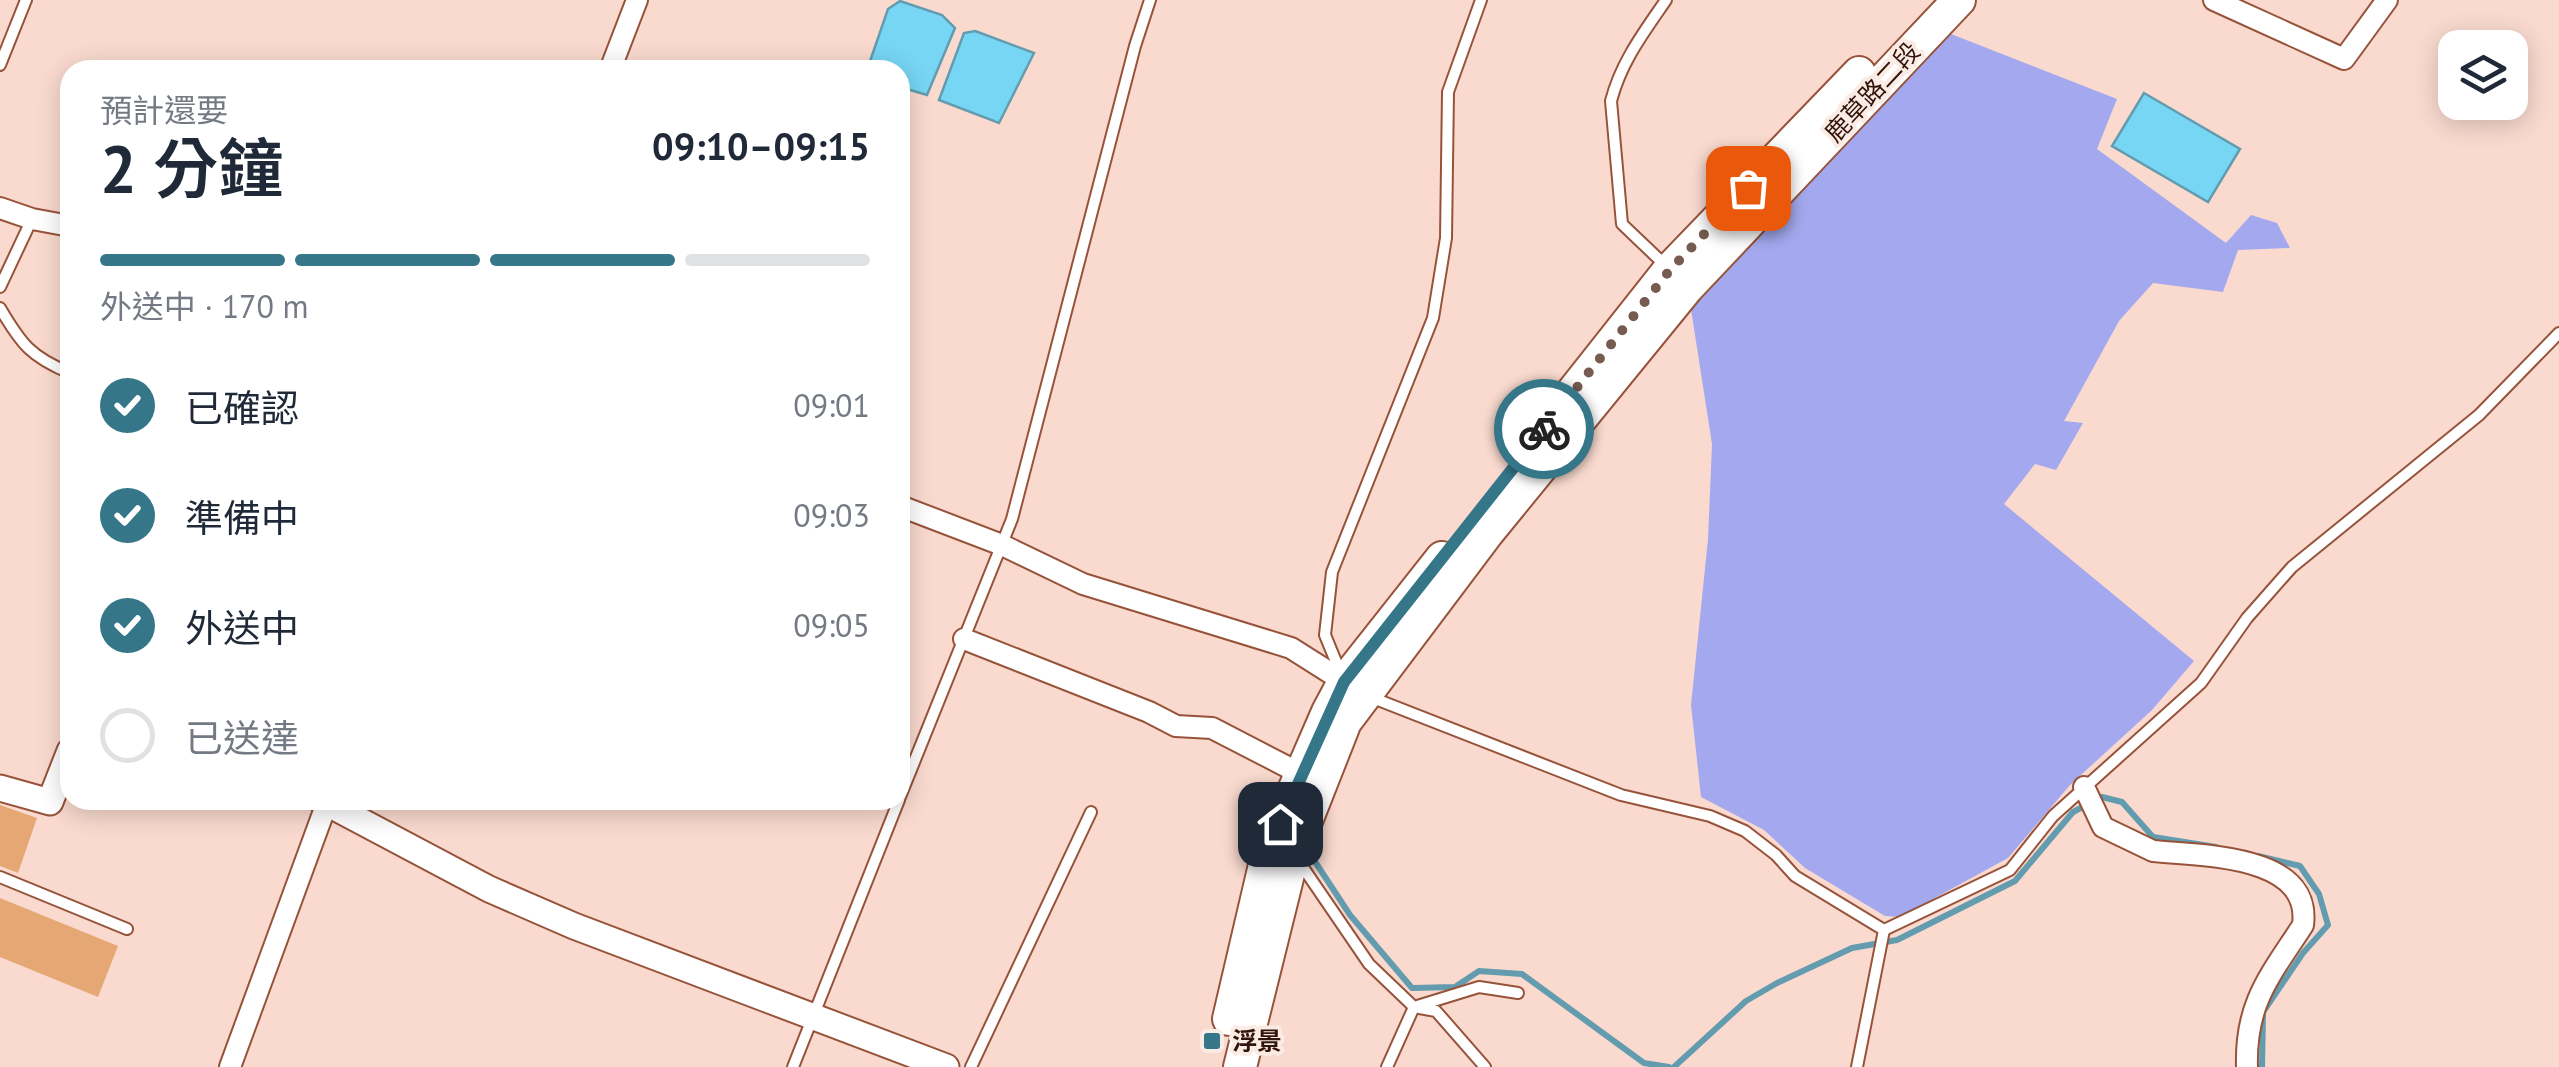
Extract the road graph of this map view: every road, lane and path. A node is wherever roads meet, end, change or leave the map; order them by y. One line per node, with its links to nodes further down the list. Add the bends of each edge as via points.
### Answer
1 (26, 0): 11 (lane)
2 (638, 0): 10 (street)
3 (1150, 0): 21 (lane)
4 (1482, 0): 23 (lane, via 1448,92 1446,238 1433,318 1332,572 1324,635)
5 (1666, 0): 15 (lane, via 1635,44 1611,101 1622,224)
6 (1930, 0): 15 (main road, 鹿草路二段)
7 (1958, 0): 23 (main road, 鹿草路二段, via 1687,288)
8 (2214, 0): 9 (street, via 2344,59)
9 (2387, 0)
10 (614, 60)
11 (0, 65)
12 (0, 208): 13 (street)
13 (32, 219): 14 (street); 16 (lane)
14 (60, 224)
15 (1670, 270): 23 (main road, 鹿草路二段)
16 (0, 287)
17 (0, 308): 19 (lane, via 20,343)
18 (2559, 332): 27 (lane, via 2479,415 2292,567 2201,683)
19 (60, 369)
20 (910, 510): 21 (street)
21 (1002, 545): 22 (lane); 23 (street, via 1082,584 1291,648)
22 (964, 639): 24 (lane); 25 (street, via 1176,726 1212,728)
23 (1356, 688): 25 (main road); 33 (main road); 36 (lane, via 1621,795 1745,831 1796,876)
24 (910, 774)
25 (1301, 774): 33 (main road)
26 (60, 776): 28 (street, via 50,802)
27 (2084, 786): 36 (lane, via 2010,870); 49 (street, via 2100,823 2143,847 2242,860 2292,886 2303,925 2256,998)
28 (0, 788)
29 (322, 810): 40 (street)
30 (342, 810): 39 (street, via 488,889)
31 (896, 810): 39 (lane)
32 (1091, 812): 43 (lane)
33 (1281, 851): 38 (lane, via 1369,964); 44 (main road); 45 (main road)
34 (0, 876): 35 (lane)
35 (127, 929)
36 (1884, 930): 48 (lane)
37 (1518, 994): 38 (lane, via 1479,986)
38 (1414, 1007): 46 (lane); 47 (lane, via 1436,1011)
39 (812, 1017): 41 (lane); 42 (street)
40 (230, 1067)
41 (793, 1067)
42 (946, 1067)
43 (971, 1067)
44 (1218, 1067)
45 (1240, 1067)
46 (1387, 1067)
47 (1485, 1067)
48 (1858, 1067)
49 (2248, 1067)

